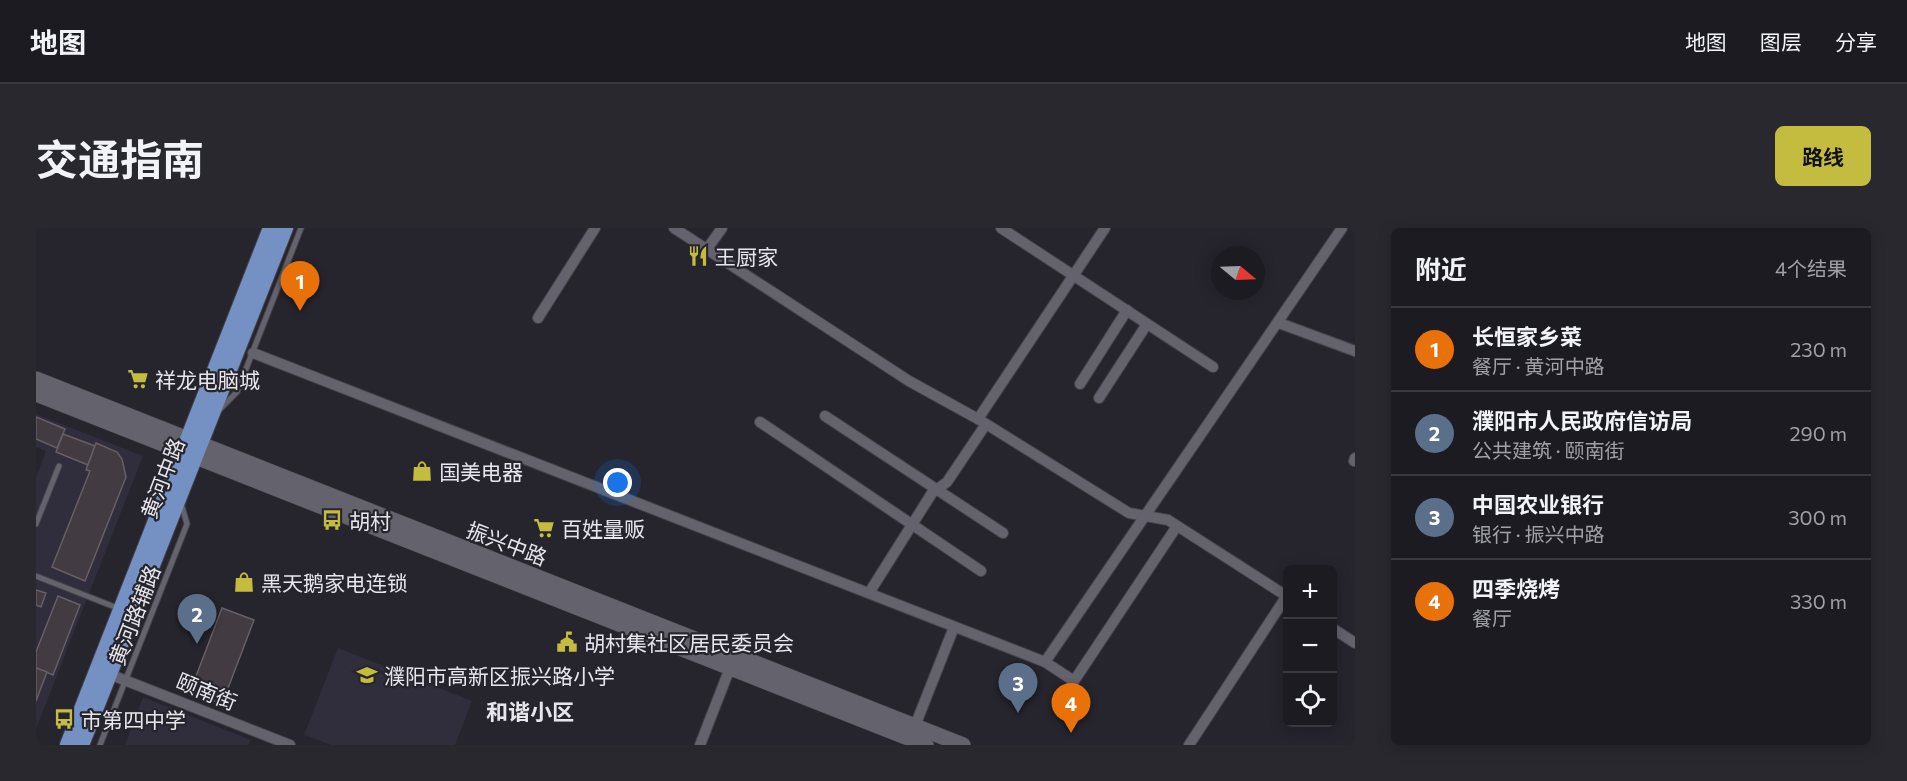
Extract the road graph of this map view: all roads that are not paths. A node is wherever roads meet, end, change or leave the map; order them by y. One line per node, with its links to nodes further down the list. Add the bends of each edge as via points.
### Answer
1 (271, 228): 27 (main road, 黄河中路)
2 (285, 228): 24 (main road, 黄河中路)
3 (301, 228): 17 (lane)
4 (595, 228): 13 (street)
5 (674, 228): 10 (street)
6 (722, 228): 10 (street)
7 (1001, 228): 11 (street)
8 (1105, 228): 11 (street)
9 (1342, 228): 14 (street)
10 (707, 249): 25 (street, via 850,345)
11 (1074, 275): 12 (street); 25 (street)
12 (1127, 310): 15 (street); 20 (street)
13 (538, 318)
14 (1280, 323): 16 (street); 31 (street)
15 (1148, 324): 18 (street); 22 (street)
16 (1355, 351)
17 (253, 353): 24 (lane, via 237,392); 38 (street)
18 (1213, 367)
19 (36, 379): 27 (street, 振兴中路)
20 (1080, 384)
21 (36, 394): 27 (street, 振兴中路)
22 (1099, 398)
23 (825, 416): 29 (street)
24 (210, 418): 27 (main road, 黄河中路)
25 (982, 421): 29 (street, via 947,482); 31 (street, via 1129,513)
26 (760, 422): 33 (street)
27 (191, 448): 30 (main road, 黄河中路); 41 (main road, 黄河中路); 46 (street, 振兴中路); 49 (street, 振兴中路)
28 (59, 466): 32 (lane)
29 (937, 490): 33 (street); 35 (street)
30 (179, 496): 47 (main road, 黄河中路); 48 (lane, 黄河路辅路, via 187,524)
31 (1142, 517): 34 (street, via 1168,520); 45 (street)
32 (36, 524)
33 (911, 524): 36 (street); 38 (street)
34 (1178, 526): 39 (street); 45 (street, via 1074,681)
35 (1003, 533)
36 (981, 571)
37 (36, 576): 41 (lane)
38 (869, 593): 42 (street)
39 (1283, 594)
40 (1283, 603): 56 (street)
41 (121, 609): 50 (main road, 黄河中路)
42 (954, 627): 45 (street); 49 (street)
43 (1337, 631): 44 (street)
44 (1355, 643)
45 (1045, 662)
46 (730, 668): 49 (street, 振兴中路); 54 (street)
47 (109, 674): 48 (street, 颐南街); 51 (main road, 黄河中路)
48 (126, 680): 52 (lane, 黄河路辅路); 53 (street, 颐南街)
49 (918, 739): 55 (street, 振兴中路)
50 (68, 745)
51 (81, 745)
52 (100, 745)
53 (290, 745)
54 (700, 745)
55 (963, 745)
56 (1189, 745)

